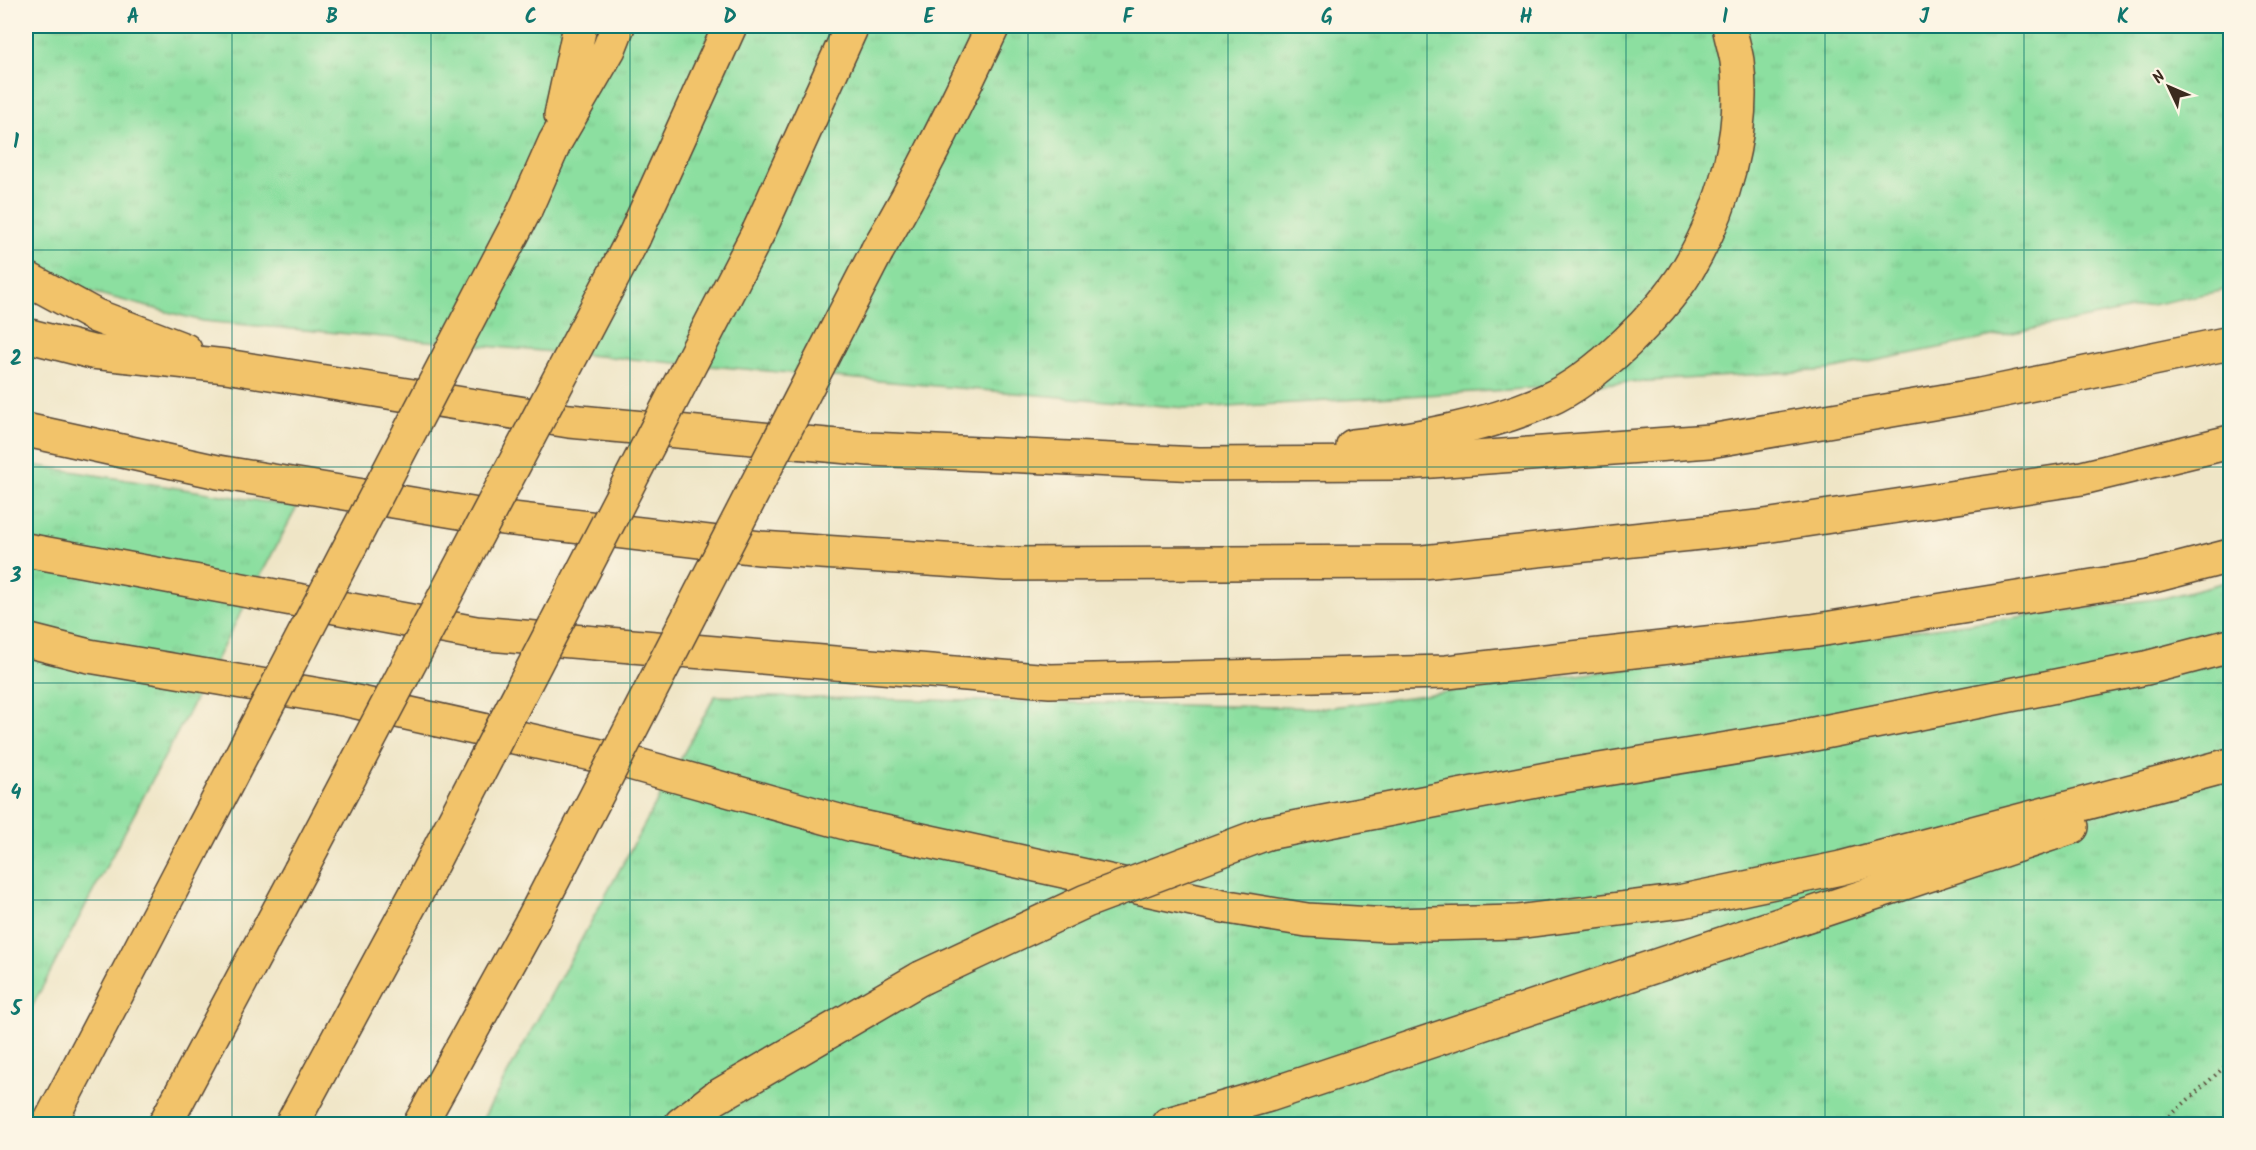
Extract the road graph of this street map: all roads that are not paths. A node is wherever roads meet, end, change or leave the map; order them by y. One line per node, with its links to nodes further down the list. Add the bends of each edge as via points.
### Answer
1 (580, 26): 8 (highway)
2 (618, 26): 8 (highway, via 609,49)
3 (730, 26): 23 (highway, bridge, via 634,237)
4 (852, 26): 24 (highway, bridge, via 759,231 425,877)
5 (973, 26): 9 (highway)
6 (993, 26): 9 (highway)
7 (1729, 26): 16 (highway, via 1737,61 1738,108 1730,168 1713,220 1687,271 1643,326 1600,368 1548,400 1491,421 1376,444)
8 (555, 142): 22 (highway, bridge, via 525,210)
9 (877, 251): 25 (highway, bridge, via 532,921)
10 (26, 278): 13 (highway, via 96,316)
11 (26, 335): 13 (highway, via 92,352)
12 (2230, 342): 16 (highway, via 1980,395 1710,441 1404,463)
13 (226, 366): 16 (highway, via 580,422 870,449)
14 (26, 430): 15 (highway, via 218,472 478,515 760,548 1005,564 1423,562 1770,525 2082,478)
15 (2230, 442)
16 (1199, 464)
17 (26, 550): 18 (highway, via 476,633 1050,681 1459,670 1812,631 2149,577)
18 (2230, 556)
19 (26, 640): 21 (highway, via 88,656 343,699 623,761 853,825 1307,921 1388,925 1517,922 1683,901 1841,868)
20 (2230, 646): 26 (highway, bridge, via 2146,668 1794,738 1557,777 1267,833 1086,901 921,978 715,1098)
21 (2230, 767): 27 (highway, via 2038,839 1269,1095)
22 (49, 1125)
23 (165, 1125)
24 (292, 1125)
25 (420, 1125)
26 (681, 1125)
27 (1168, 1125)

